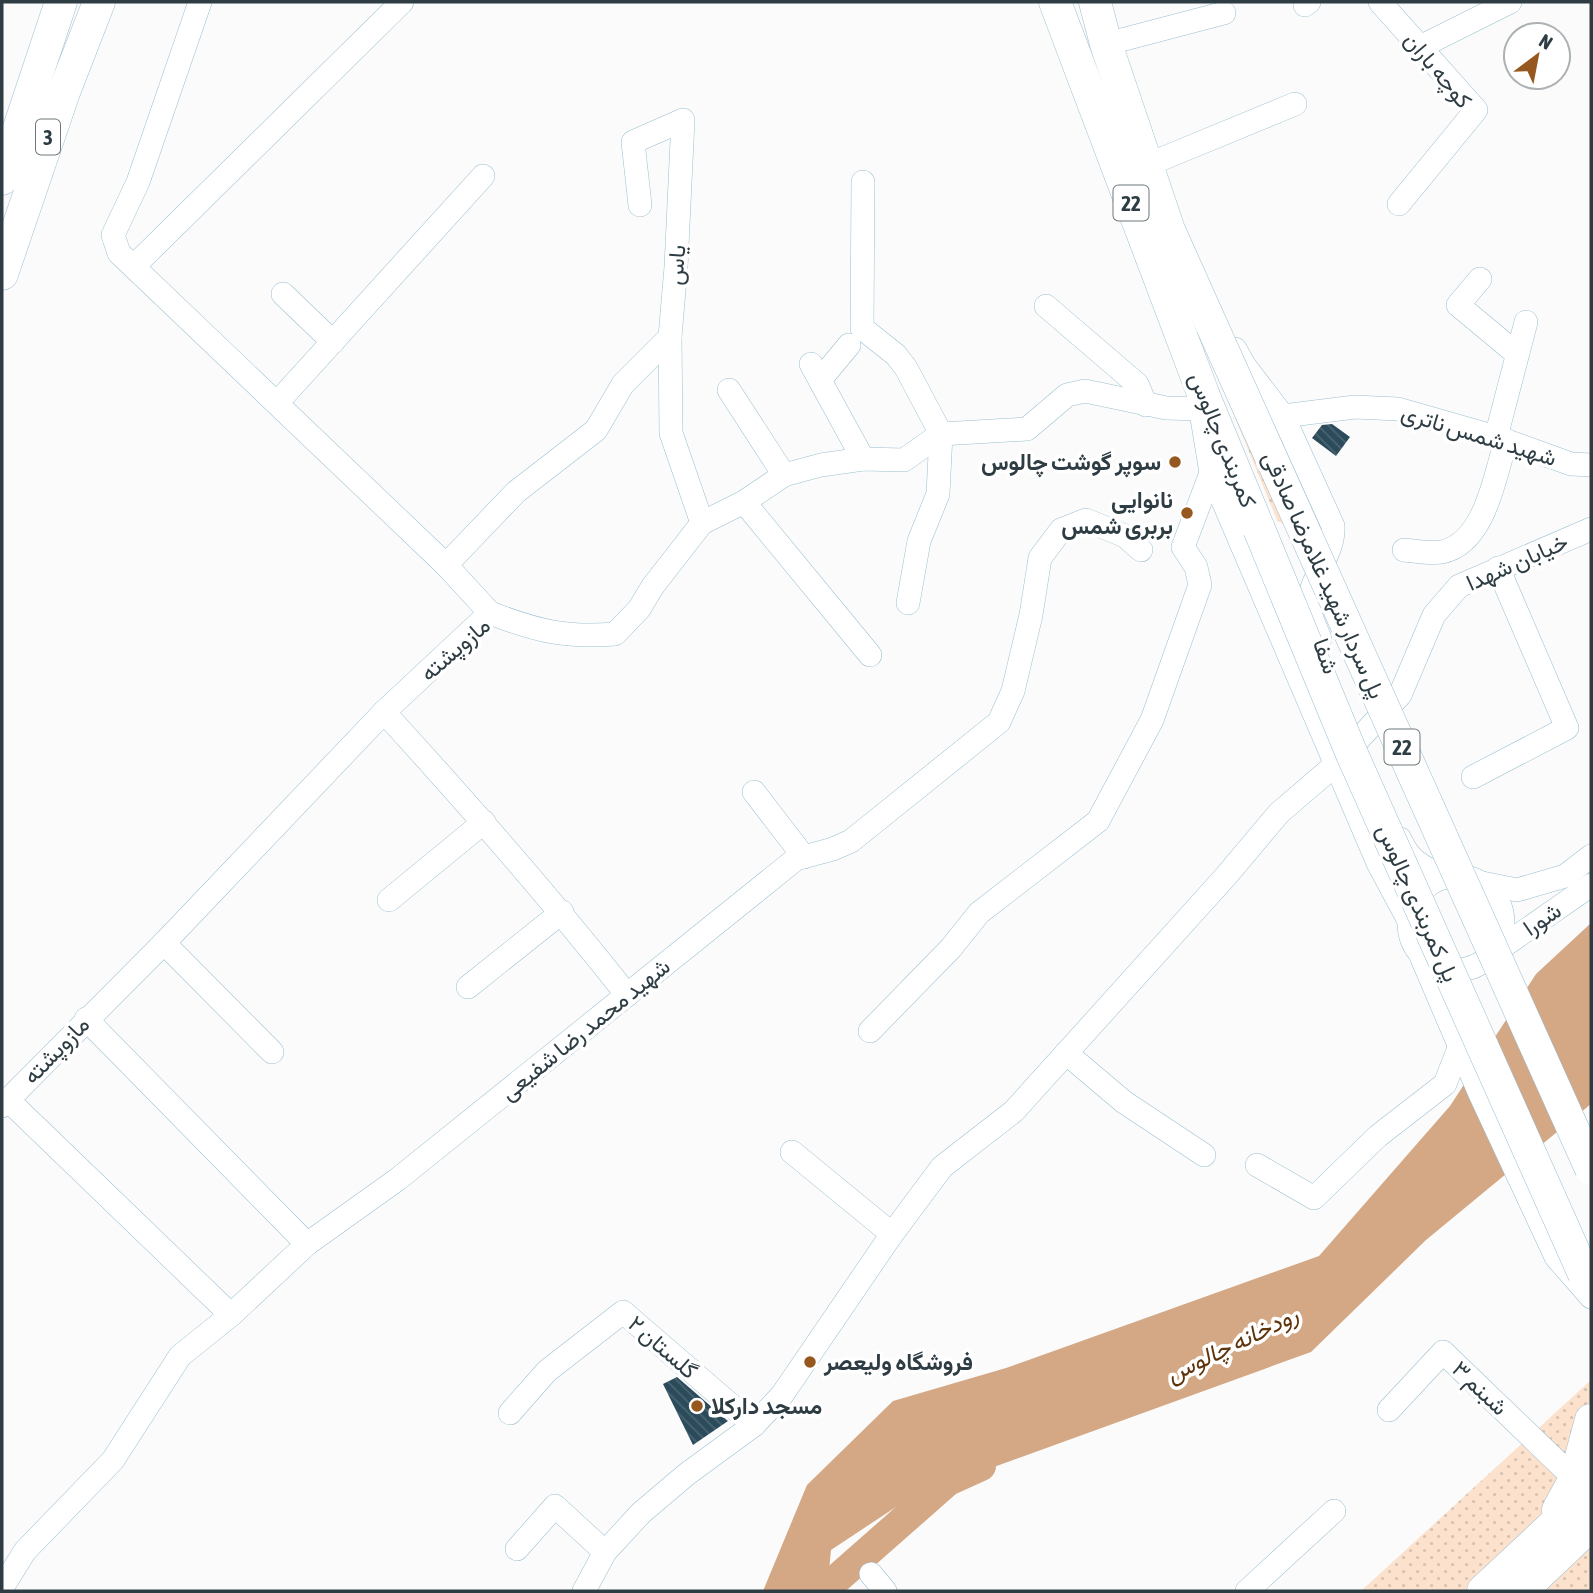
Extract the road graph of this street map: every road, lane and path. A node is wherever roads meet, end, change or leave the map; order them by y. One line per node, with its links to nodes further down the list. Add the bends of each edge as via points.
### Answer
1 (61, 2): 16 (highway, 3)
2 (99, 2): 22 (highway, 3)
3 (200, 2): 21 (street, via 138,182 113,235 119,253)
4 (402, 2): 21 (street)
5 (1055, 2): 12 (highway, 22)
6 (1095, 2): 10 (highway, 22)
7 (1380, 2): 11 (street, کوچه باران)
8 (1510, 2): 11 (street)
9 (1224, 13): 10 (street)
10 (1106, 44): 12 (highway); 14 (highway, 22)
11 (1420, 47): 18 (street, کوچه باران, via 1476,110)
12 (1074, 54): 30 (highway, 22)
13 (1295, 104): 14 (street)
14 (1147, 165): 20 (highway, 22)
15 (483, 176): 28 (street)
16 (2, 179)
17 (863, 182): 37 (street, via 862,328 906,368)
18 (1399, 204)
19 (640, 205): 27 (street, یاس, via 633,142 683,120)
20 (1169, 230): 30 (highway, 22, via 1188,307); 36 (street, شفا, via 1244,365); 84 (highway, پل سردار شهید غلامرضا صادقی / 22, bridge)
21 (134, 266): 34 (street)
22 (2, 274)
23 (1480, 279): 31 (street, via 1458,305)
24 (283, 293): 28 (street)
25 (1046, 306): 35 (street, via 1137,384)
26 (1526, 322): 31 (street)
27 (670, 337): 44 (street, یاس, via 671,433); 49 (street, via 623,384 596,430 516,492)
28 (333, 342): 34 (street)
29 (849, 345): 39 (street, via 816,372)
30 (1188, 351): 33 (highway, کمربندی چالوس / 22)
31 (1517, 354): 38 (street)
32 (729, 390): 42 (street)
33 (1203, 402): 35 (street, via 1166,408); 41 (street); 45 (highway, کمربندی چالوس / 22)
34 (277, 403): 49 (street)
35 (1146, 405): 37 (street, via 1085,391 1067,395 1027,429)
36 (1283, 416): 38 (street, شهید شمس ناتری, via 1355,407 1398,409); 55 (street, شفا, via 1333,526 1334,537 1314,584 1310,611)
37 (941, 435): 39 (street, مازوپشته, via 904,460); 51 (street, via 938,494 919,541)
38 (1501, 438): 40 (street, شهید شمس ناتری, via 1571,464); 48 (street, via 1483,515 1469,538 1443,552)
39 (863, 460): 42 (street, مازوپشته)
40 (1591, 465)
41 (1211, 473): 56 (street); 76 (street, via 1183,547 1196,567 1200,585 1152,720 1098,821 979,913)
42 (784, 475): 43 (street, مازوپشته)
43 (744, 502): 44 (street, مازوپشته); 53 (street)
44 (702, 523): 52 (street, مازوپشته, via 615,634 583,636 531,629)
45 (1259, 529): 87 (highway, پل کمربندی چالوس / 22, bridge, via 1351,752)
46 (1591, 529): 50 (street, خیابان شهدا)
47 (1141, 550): 62 (street, شهید محمد رضا شفیعی, via 1125,536 1086,520 1060,530 1040,558 1013,691 999,722 851,841)
48 (1404, 550)
49 (446, 565): 52 (street)
50 (1498, 568): 55 (street, خیابان شهدا, via 1459,586 1434,615 1400,695); 57 (street, via 1567,728)
51 (908, 603)
52 (490, 613): 54 (street, مازوپشته)
53 (870, 655)
54 (384, 712): 59 (street); 70 (street, مازوپشته)
55 (1357, 741): 60 (street, شفا)
56 (1335, 765): 63 (street); 79 (street, via 1279,813)
57 (1473, 777)
58 (754, 792): 62 (street)
59 (484, 822): 67 (street); 68 (street)
60 (1407, 854): 63 (street, via 1396,871 1385,870); 64 (street)
61 (1591, 856): 65 (street, شورا, via 1565,876 1517,890)
62 (804, 857): 74 (street, شهید محمد رضا شفیعی)
63 (1378, 863): 69 (street)
64 (1444, 877): 65 (street, via 1464,876); 69 (street, via 1426,885 1413,900)
65 (1482, 883): 71 (street, via 1496,898 1503,916 1501,936)
66 (1591, 885): 71 (street, شورا)
67 (389, 900)
68 (562, 912): 73 (street); 74 (street)
69 (1408, 919): 72 (street, via 1411,939)
70 (164, 943): 75 (street, مازوپشته); 78 (street)
71 (1492, 954): 72 (street, via 1476,966 1457,970 1438,967)
72 (1421, 956): 77 (street)
73 (468, 987)
74 (627, 995): 86 (street, شهید محمد رضا شفیعی, via 398,1179)
75 (86, 1019): 80 (street, مازوپشته); 86 (street)
76 (870, 1031)
77 (1459, 1048): 83 (street, via 1445,1084 1378,1136 1314,1198); 87 (street, via 1556,1258)
78 (272, 1052)
79 (1066, 1053): 82 (street, via 1124,1102); 85 (street, via 1014,1111 942,1167)
80 (5, 1103): 88 (street)
81 (792, 1152): 85 (street)
82 (1204, 1155)
83 (1257, 1165)
84 (1591, 1169)
85 (892, 1234): 92 (street, via 782,1395)
86 (307, 1244): 88 (street, شهید محمد رضا شفیعی)
87 (1589, 1287)
88 (231, 1315): 98 (street, شهید محمد رضا شفیعی, via 180,1356 113,1460 25,1551)
89 (1388, 1410): 93 (street, شبنم ۳, via 1443,1352)
90 (510, 1413): 92 (street, گلستان ۲, via 548,1371 623,1312)
91 (1591, 1420): 93 (highway)
92 (754, 1425): 97 (street, via 640,1513)
93 (1583, 1485): 101 (highway, via 1545,1533)
94 (1334, 1511): 100 (street)
95 (1591, 1525): 102 (highway)
96 (517, 1549): 97 (street, via 555,1506)
97 (605, 1552): 99 (street)
98 (2, 1588)
99 (584, 1591)
100 (1247, 1591)
101 (1483, 1591)
102 (1521, 1591)

